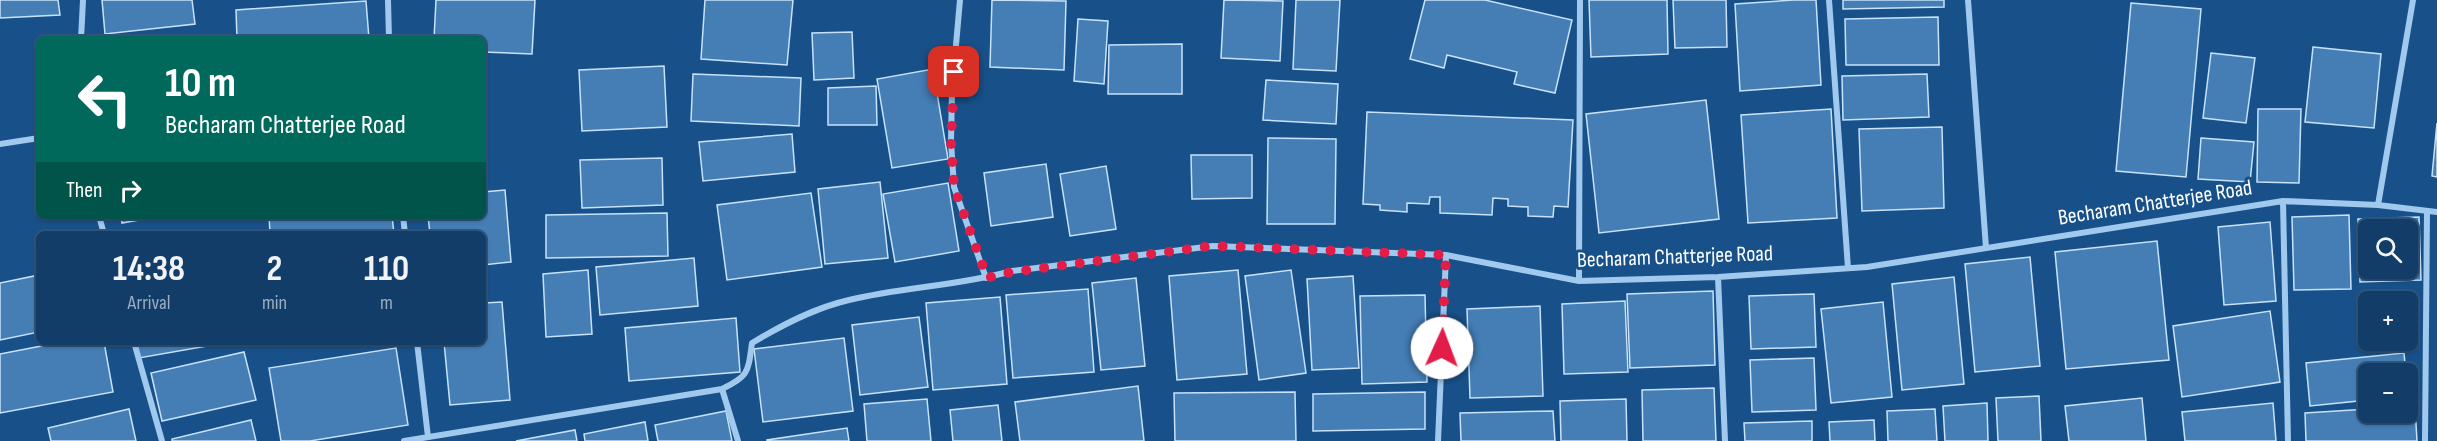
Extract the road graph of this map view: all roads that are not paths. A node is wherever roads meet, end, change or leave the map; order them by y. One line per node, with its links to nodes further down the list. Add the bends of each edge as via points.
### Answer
1 (83, 0): 8 (street)
2 (388, 0): 9 (street)
3 (960, 0): 20 (street, via 952,90 954,187)
4 (1580, 0): 21 (street)
5 (1829, 0): 18 (street)
6 (1968, 0): 16 (street)
7 (2413, 0): 13 (street)
8 (81, 36)
9 (389, 36)
10 (36, 138): 11 (street)
11 (0, 144)
12 (2283, 201): 13 (street, Becharam Chatterjee Road); 16 (street, Becharam Chatterjee Road); 31 (street)
13 (2379, 205): 14 (street, Becharam Chatterjee Road)
14 (2427, 211): 15 (street, Becharam Chatterjee Road); 32 (street)
15 (2437, 212)
16 (1986, 248): 18 (street, Becharam Chatterjee Road)
17 (1446, 255): 20 (street, Becharam Chatterjee Road, via 1213,246); 21 (street, Becharam Chatterjee Road); 29 (street)
18 (1848, 268): 19 (street, Becharam Chatterjee Road)
19 (1718, 277): 21 (street, Becharam Chatterjee Road); 30 (street)
20 (987, 278): 24 (street, Becharam Chatterjee Road, via 848,300 788,322 752,343 749,366 742,379)
21 (1579, 280)
22 (135, 345): 26 (street)
23 (417, 345): 25 (street)
24 (722, 389): 25 (street); 28 (street)
25 (428, 437): 27 (street)
26 (162, 441)
27 (404, 441)
28 (738, 441)
29 (1438, 441)
30 (1725, 441)
31 (2289, 441)
32 (2425, 441)

